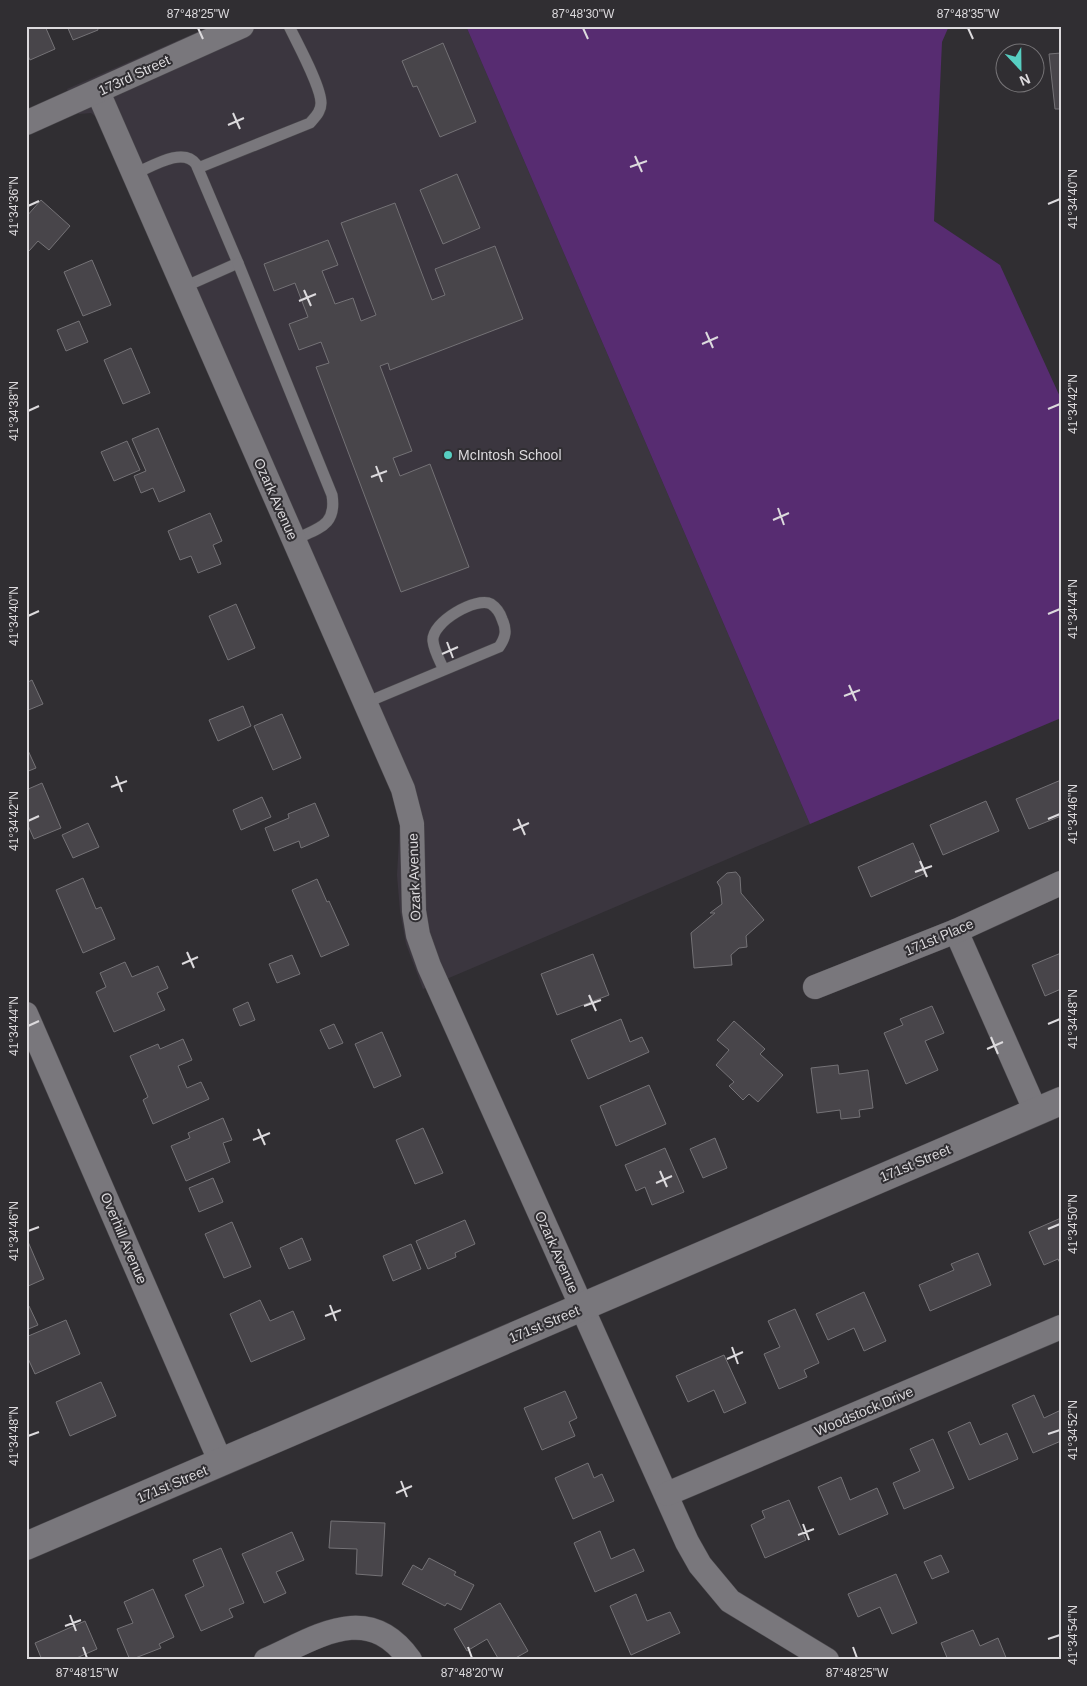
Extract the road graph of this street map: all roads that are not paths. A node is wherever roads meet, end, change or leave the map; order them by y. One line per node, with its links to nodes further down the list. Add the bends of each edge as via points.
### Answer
1 (242, 26): 3 (street, 173rd Street)
2 (289, 26): 5 (lane, via 318,92 321,104 318,115 310,123)
3 (98, 92): 4 (street, 173rd Street); 6 (street, Ozark Avenue)
4 (26, 123)
5 (198, 168): 6 (lane, via 192,158 182,156); 7 (lane)
6 (134, 174): 8 (street, Ozark Avenue)
7 (238, 263): 8 (lane); 9 (lane, via 332,495 334,509 331,518)
8 (184, 287): 9 (street, Ozark Avenue)
9 (294, 540): 11 (street, Ozark Avenue)
10 (444, 670): 10 (lane, via 498,647 505,639 506,628 499,610 490,603 478,602 443,621 435,630 433,640); 11 (lane)
11 (365, 703): 18 (street, Ozark Avenue, via 403,789 412,824 414,911 418,934)
12 (1061, 883): 13 (street, 171st Place)
13 (956, 931): 14 (street, 171st Place); 17 (street)
14 (815, 987)
15 (26, 1014): 20 (street, Overhill Avenue)
16 (1061, 1101): 17 (street, 171st Street)
17 (1036, 1112): 18 (street, 171st Street)
18 (582, 1307): 20 (street, 171st Street); 21 (street, Ozark Avenue)
19 (1061, 1327): 21 (street, Woodstock Drive)
20 (221, 1463): 22 (street, 171st Street)
21 (667, 1494): 25 (street, Ozark Avenue, via 700,1565 730,1601)
22 (26, 1546)
23 (266, 1660): 24 (street, via 343,1627 358,1627 391,1639)
24 (410, 1660)
25 (827, 1660)

